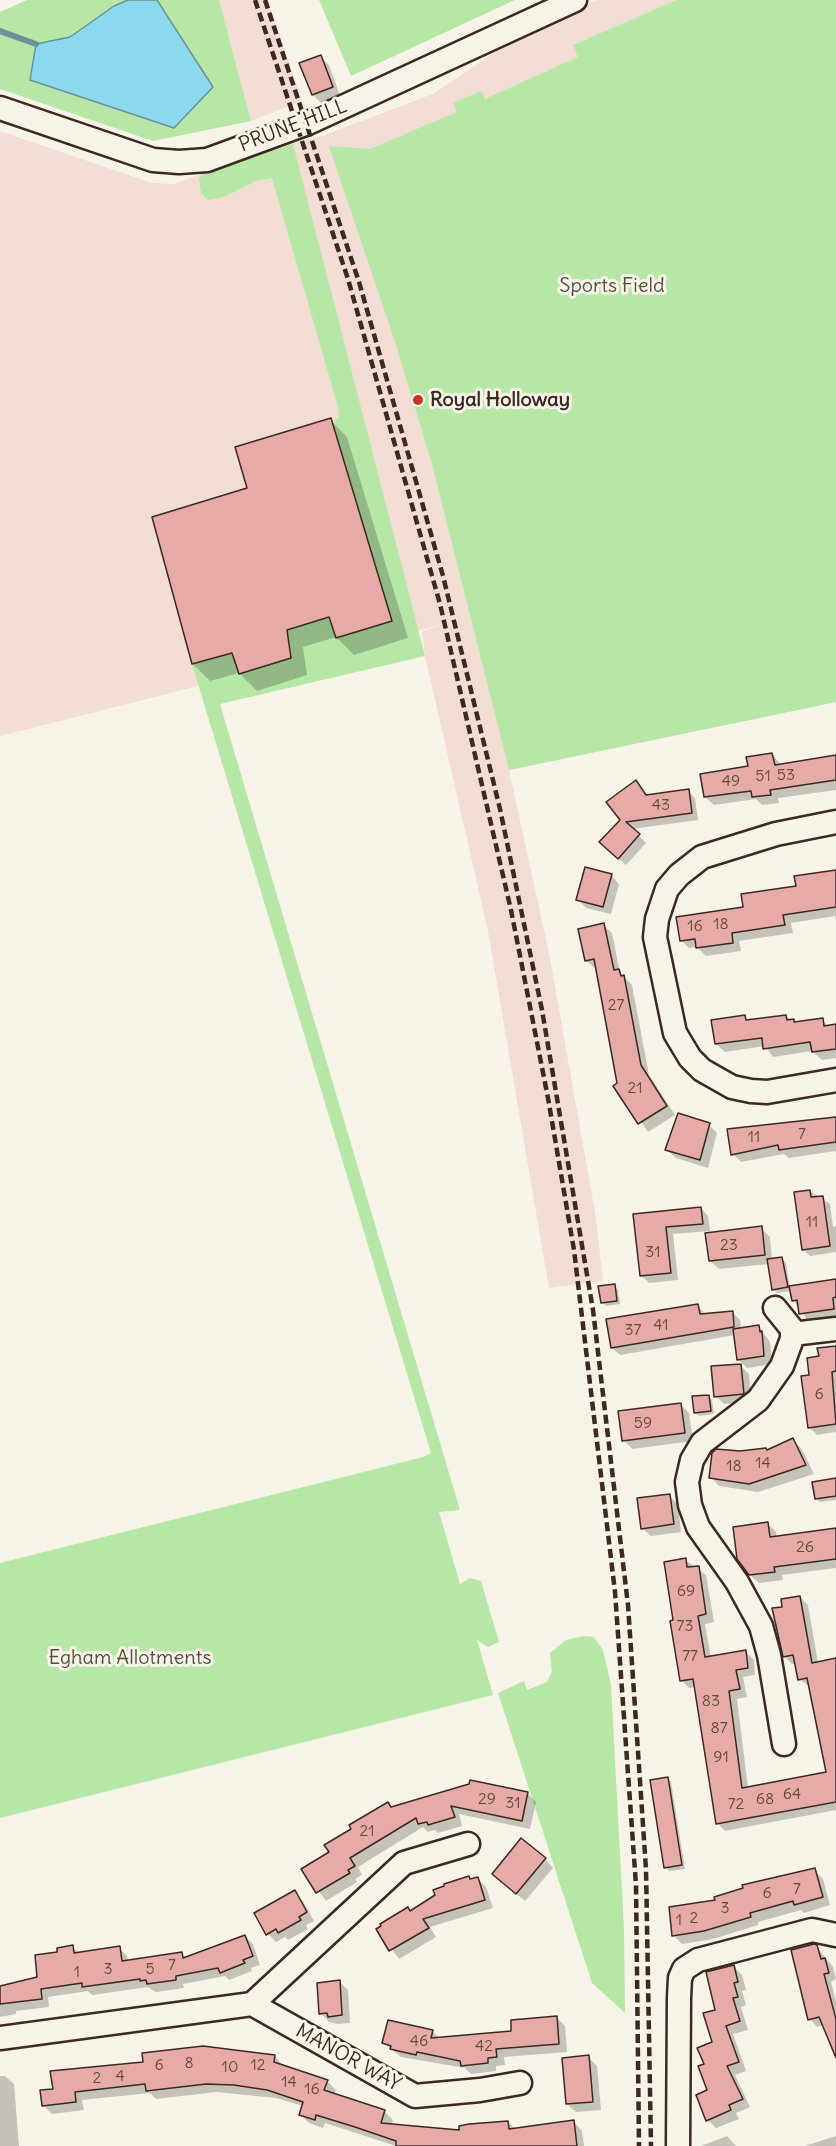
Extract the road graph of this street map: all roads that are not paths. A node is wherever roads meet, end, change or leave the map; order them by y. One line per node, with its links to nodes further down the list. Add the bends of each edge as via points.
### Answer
1 (575, 0): 2 (street, PRUNE HILL, via 308,123 207,160 153,160)
2 (0, 108)
3 (836, 822): 4 (street, via 776,834 702,856 667,889 657,919 656,937 675,1033 702,1070 751,1091 767,1092)
4 (836, 1080)
5 (775, 1308): 7 (street)
6 (836, 1329): 7 (street)
7 (792, 1334): 8 (street, via 791,1346 768,1388 740,1417 702,1443 692,1460 687,1482 698,1527 761,1626 770,1654)
8 (784, 1744)
9 (468, 1844): 11 (street, via 404,1863)
10 (836, 1935): 14 (street, via 812,1930 691,1964 680,1978)
11 (252, 2004): 12 (street); 13 (street, MANOR WAY, via 415,2096)
12 (0, 2038)
13 (519, 2083)
14 (678, 2146)

